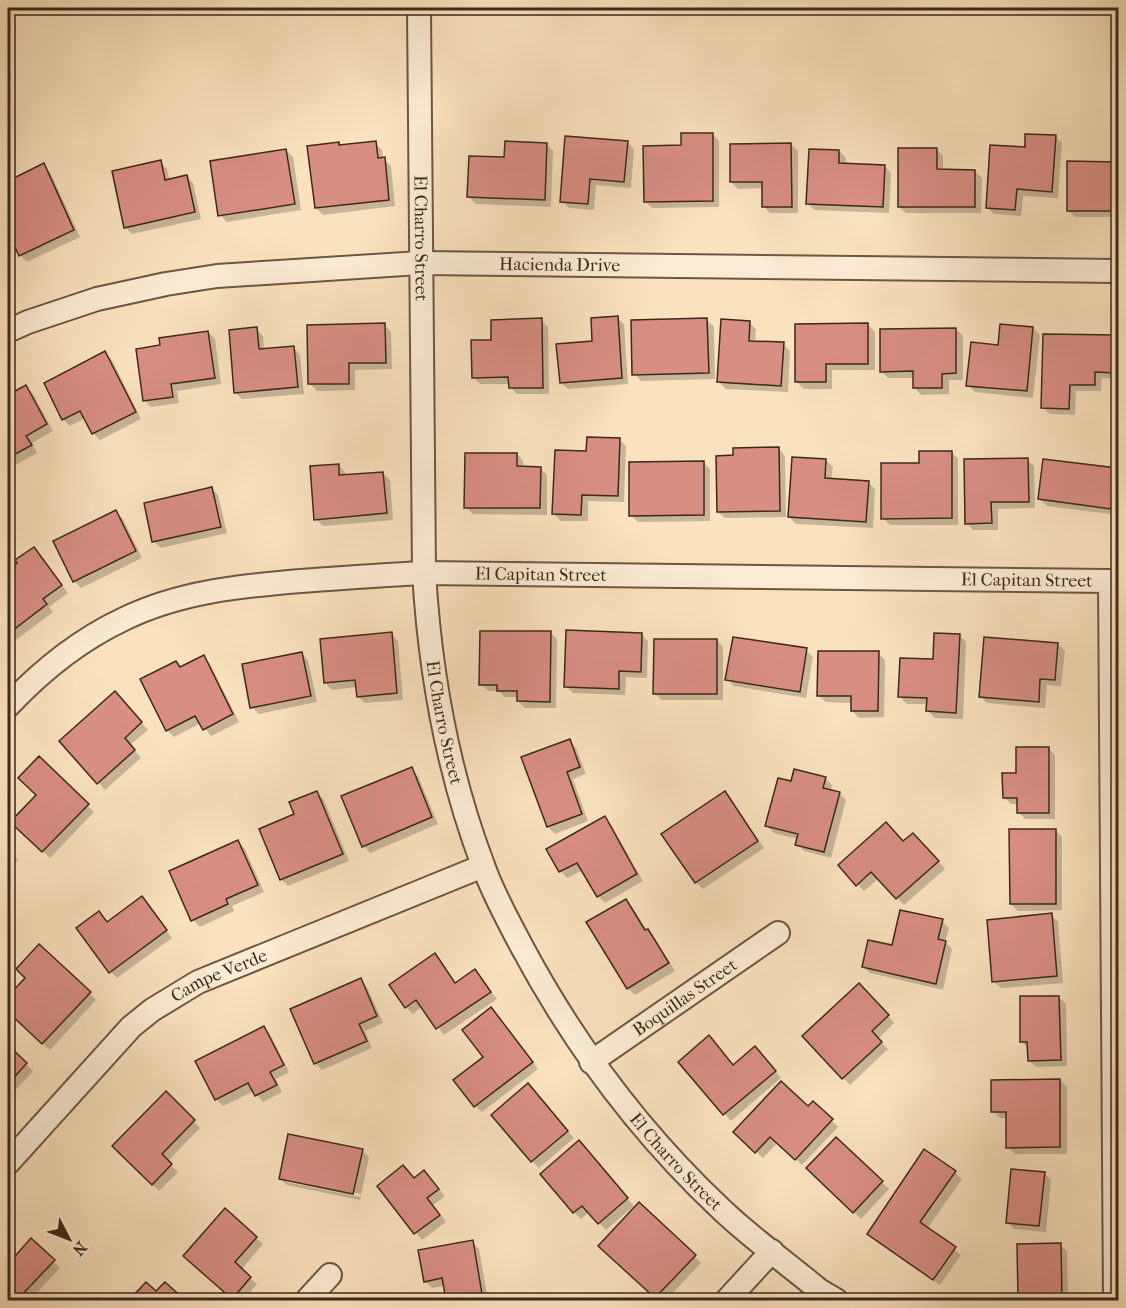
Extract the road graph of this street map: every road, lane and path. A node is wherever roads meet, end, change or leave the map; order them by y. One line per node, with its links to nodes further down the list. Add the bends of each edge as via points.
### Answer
1 (419, 8): 2 (street, El Charro Street)
2 (420, 263): 3 (street, Hacienda Drive); 4 (street, Hacienda Drive, via 186,281 97,299); 5 (street, El Charro Street)
3 (1119, 271)
4 (8, 331)
5 (424, 573): 6 (street, El Capitan Street, via 258,584 196,593 160,604 90,636 30,682); 7 (street, El Charro Street, via 428,635 443,722); 16 (street, El Capitan Street, via 1110,581)
6 (8, 706)
7 (483, 866): 9 (street, El Charro Street, via 545,990); 10 (street, Campe Verde, via 174,995 131,1027)
8 (778, 933): 9 (street, Boquillas Street)
9 (591, 1062): 11 (street, El Charro Street, via 654,1140 722,1210)
10 (8, 1163)
11 (772, 1251): 14 (street); 15 (street, El Charro Street)
12 (330, 1275): 13 (street)
13 (307, 1300)
14 (727, 1300)
15 (836, 1300)
16 (1115, 1300)

